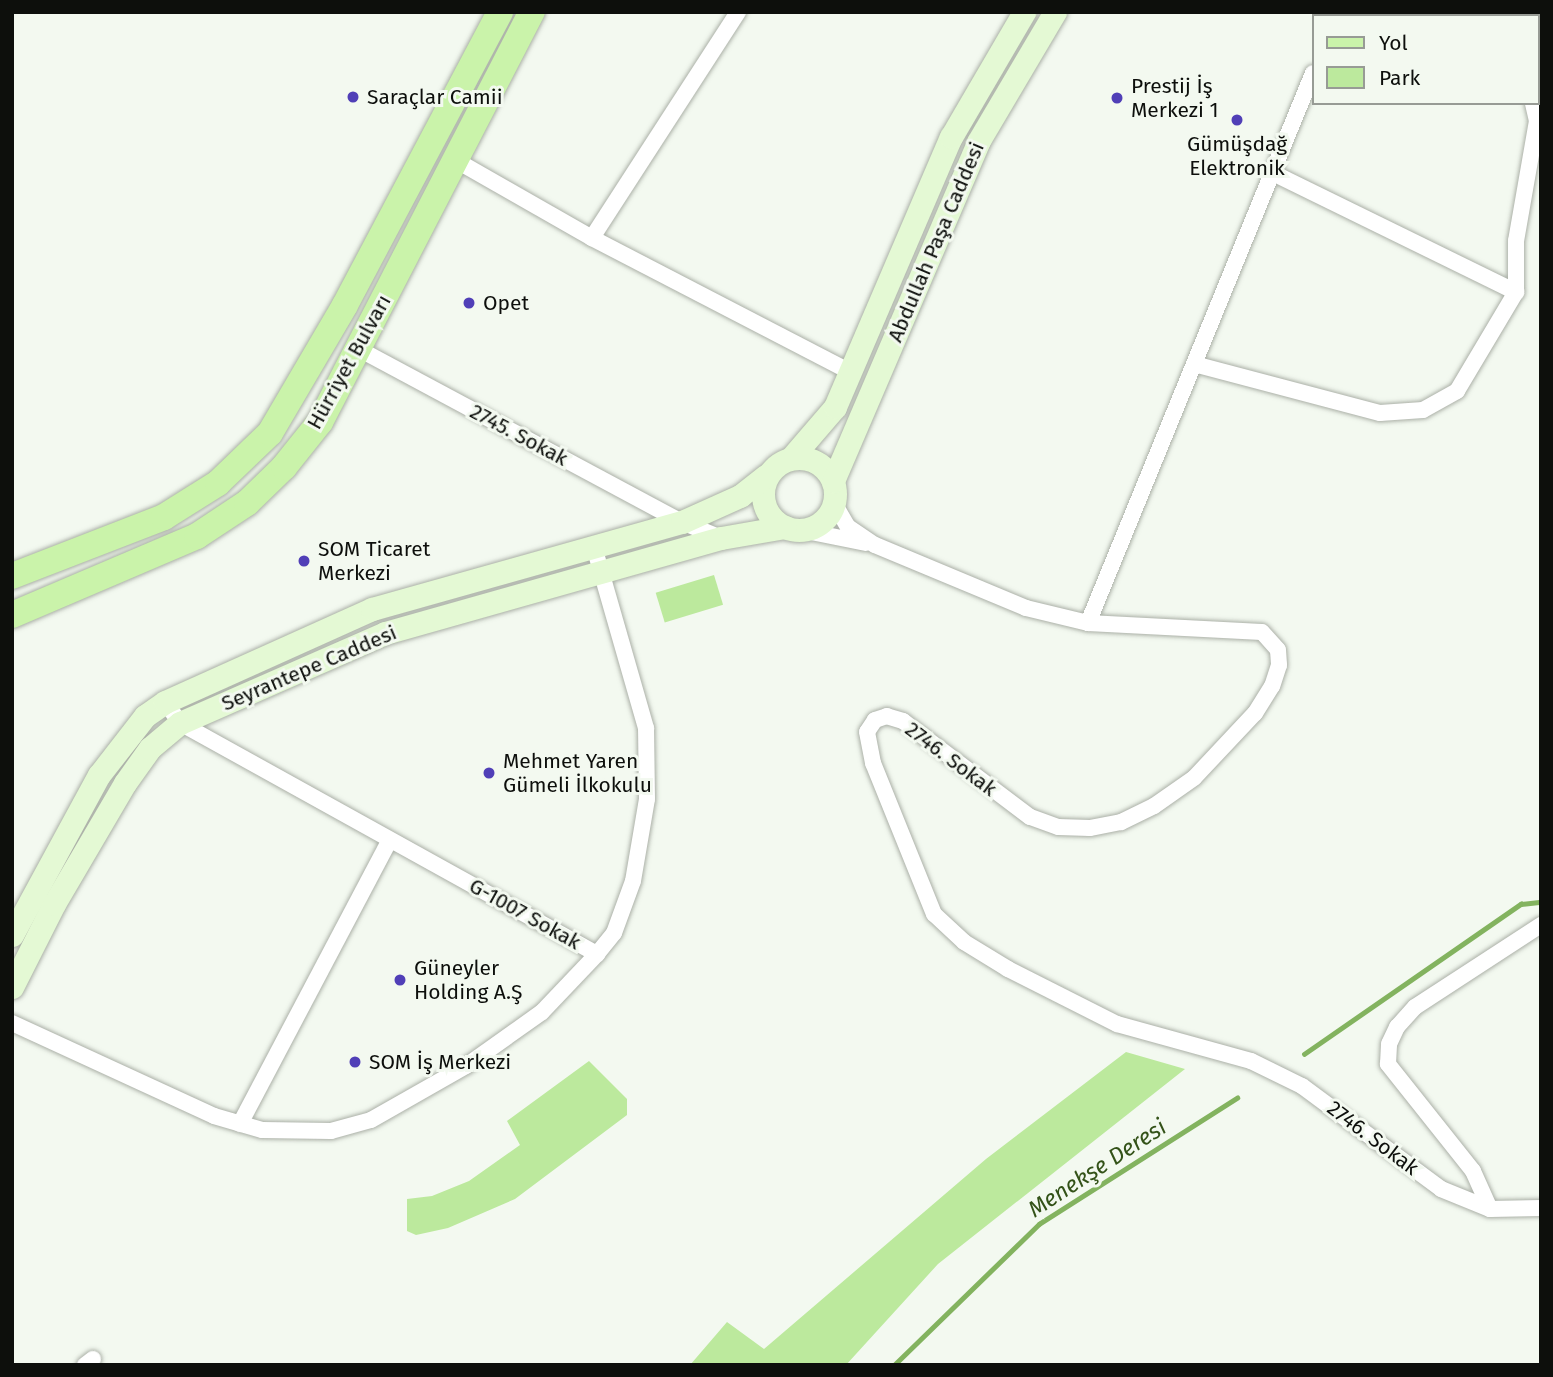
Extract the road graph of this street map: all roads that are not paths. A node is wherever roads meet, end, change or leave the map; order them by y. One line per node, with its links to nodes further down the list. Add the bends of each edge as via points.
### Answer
1 (500, 12): 24 (main road, Hürriyet Bulvarı, via 345,305 270,433 218,483 164,517)
2 (532, 12): 8 (main road, Hürriyet Bulvarı)
3 (738, 12): 10 (street)
4 (1024, 12): 14 (main road, Abdullah Paşa Caddesi, via 951,137)
5 (1055, 12): 17 (main road, Abdullah Paşa Caddesi, via 978,142)
6 (1312, 76): 9 (street)
7 (1533, 105): 11 (street, via 1537,121 1516,240)
8 (457, 161): 10 (street); 12 (main road, Hürriyet Bulvarı)
9 (1273, 173): 11 (street); 13 (street)
10 (592, 238): 14 (street)
11 (1516, 292): 13 (street, via 1457,391 1423,410 1380,413)
12 (357, 348): 18 (street, 2745. Sokak); 25 (main road, Hürriyet Bulvarı, via 320,422 247,503 197,536)
13 (1194, 364): 26 (street)
14 (850, 372): 15 (main road, Abdullah Paşa Caddesi, via 835,407)
15 (792, 457): 16 (main road); 17 (main road, via 817,462)
16 (766, 476): 18 (main road, Seyrantepe Caddesi, via 740,496); 19 (main road, via 764,506)
17 (833, 492): 19 (main road, via 825,519); 21 (street, via 848,527)
18 (682, 523): 20 (street, 2745. Sokak); 22 (main road, Seyrantepe Caddesi)
19 (793, 529): 20 (main road, Seyrantepe Caddesi); 21 (street)
20 (721, 538): 23 (main road, Seyrantepe Caddesi)
21 (875, 545): 26 (street, 2746. Sokak, via 1026,608)
22 (595, 550): 23 (street, G-1007 Sokak); 27 (main road, Seyrantepe Caddesi, via 372,609)
23 (603, 573): 28 (main road, Seyrantepe Caddesi, via 385,633); 32 (street, G-1007 Sokak, via 646,728 647,799 633,881 614,933)
24 (12, 576)
25 (12, 615)
26 (1087, 623): 37 (street, 2746. Sokak, via 1262,632 1278,650 1279,665 1255,713 1194,778 1121,822 1090,828 1058,827 1030,817 904,721 887,716 875,720 867,732 873,763 934,914 964,942 1008,969 1117,1024 1251,1061 1303,1086 1441,1189)
27 (165, 702): 28 (street, G-1007 Sokak); 31 (main road, Seyrantepe Caddesi, via 145,716 99,775)
28 (180, 723): 29 (street, G-1007 Sokak); 33 (main road, Seyrantepe Caddesi, via 150,748 125,783)
29 (390, 840): 32 (street, G-1007 Sokak); 35 (street)
30 (1541, 926): 37 (street, via 1415,1007 1396,1027 1389,1044 1388,1064 1473,1171)
31 (12, 935)
32 (597, 954): 35 (street, via 542,1012 466,1066 381,1115 331,1131 287,1132)
33 (12, 987)
34 (12, 1023): 35 (street)
35 (240, 1124)
36 (1541, 1208): 37 (street, 2746. Sokak)
37 (1490, 1209)

